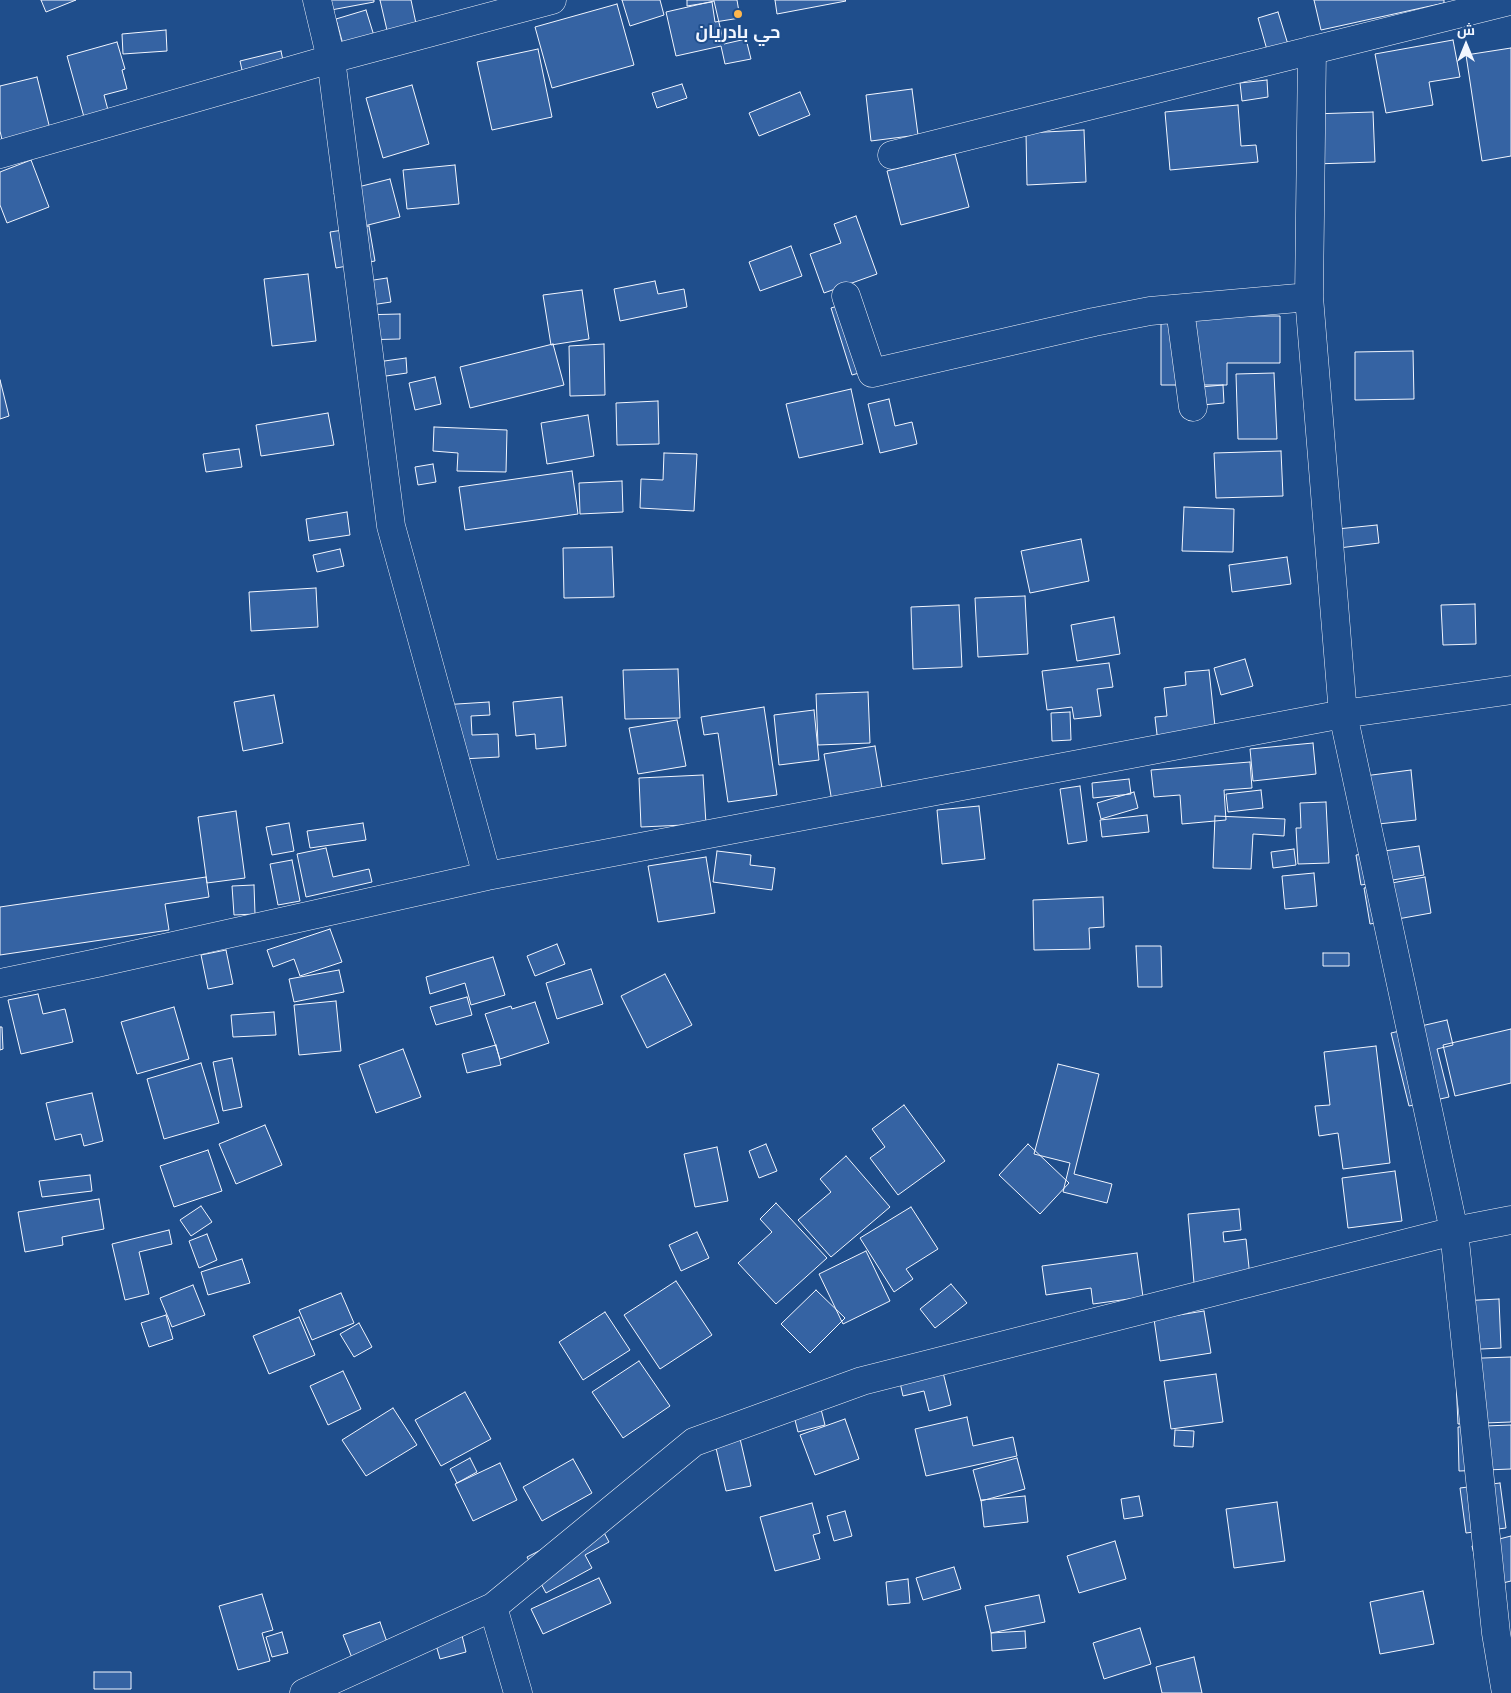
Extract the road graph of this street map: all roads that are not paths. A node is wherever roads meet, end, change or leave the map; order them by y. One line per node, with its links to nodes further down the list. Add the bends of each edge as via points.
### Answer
1 (317, 0): 5 (street)
2 (552, 0): 5 (street)
3 (1506, 0): 4 (street)
4 (1312, 50): 7 (street); 9 (street)
5 (331, 59): 6 (street); 14 (street, via 391,526)
6 (0, 154)
7 (892, 156)
8 (846, 296): 10 (street, via 872,373 1094,322)
9 (1309, 297): 10 (street); 13 (street)
10 (1180, 309): 11 (street)
11 (1193, 407)
12 (1511, 690): 13 (street)
13 (1344, 714): 14 (street); 17 (street)
14 (487, 876): 15 (street)
15 (0, 983)
16 (1511, 1220): 17 (street)
17 (1454, 1231): 18 (street, via 862,1381 694,1442); 21 (street, via 1496,1633)
18 (493, 1607): 19 (street); 20 (street)
19 (304, 1693)
20 (518, 1693)
21 (1506, 1693)

